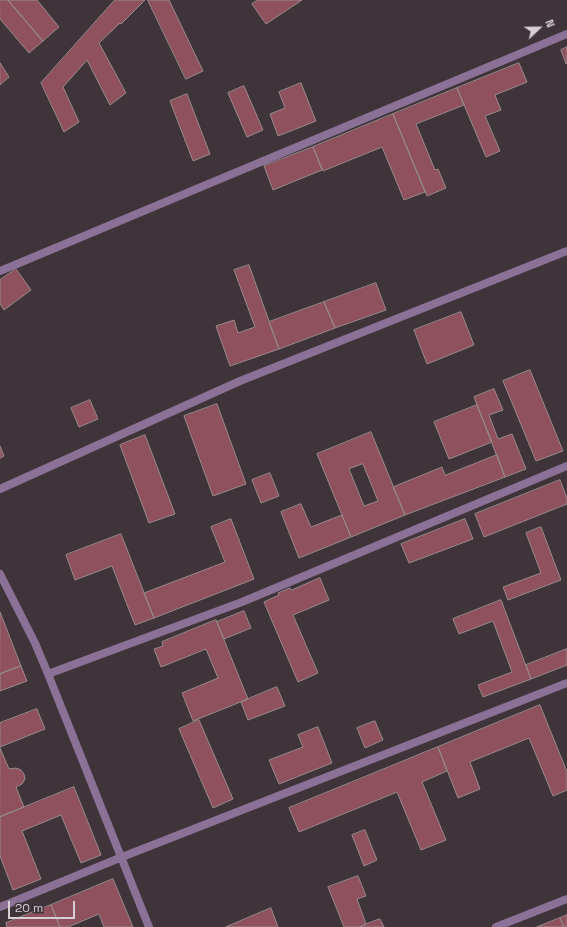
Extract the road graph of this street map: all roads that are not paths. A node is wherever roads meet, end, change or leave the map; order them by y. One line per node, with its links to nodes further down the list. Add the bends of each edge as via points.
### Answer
1 (567, 34): 3 (street)
2 (567, 251): 5 (street, via 240,381)
3 (0, 271)
4 (567, 466): 7 (street, via 242,602)
5 (0, 489)
6 (0, 574): 7 (street)
7 (48, 674): 9 (street)
8 (567, 683): 9 (street)
9 (122, 857): 11 (street); 12 (street)
10 (567, 899): 13 (street)
11 (0, 907)
12 (149, 927)
13 (496, 927)

